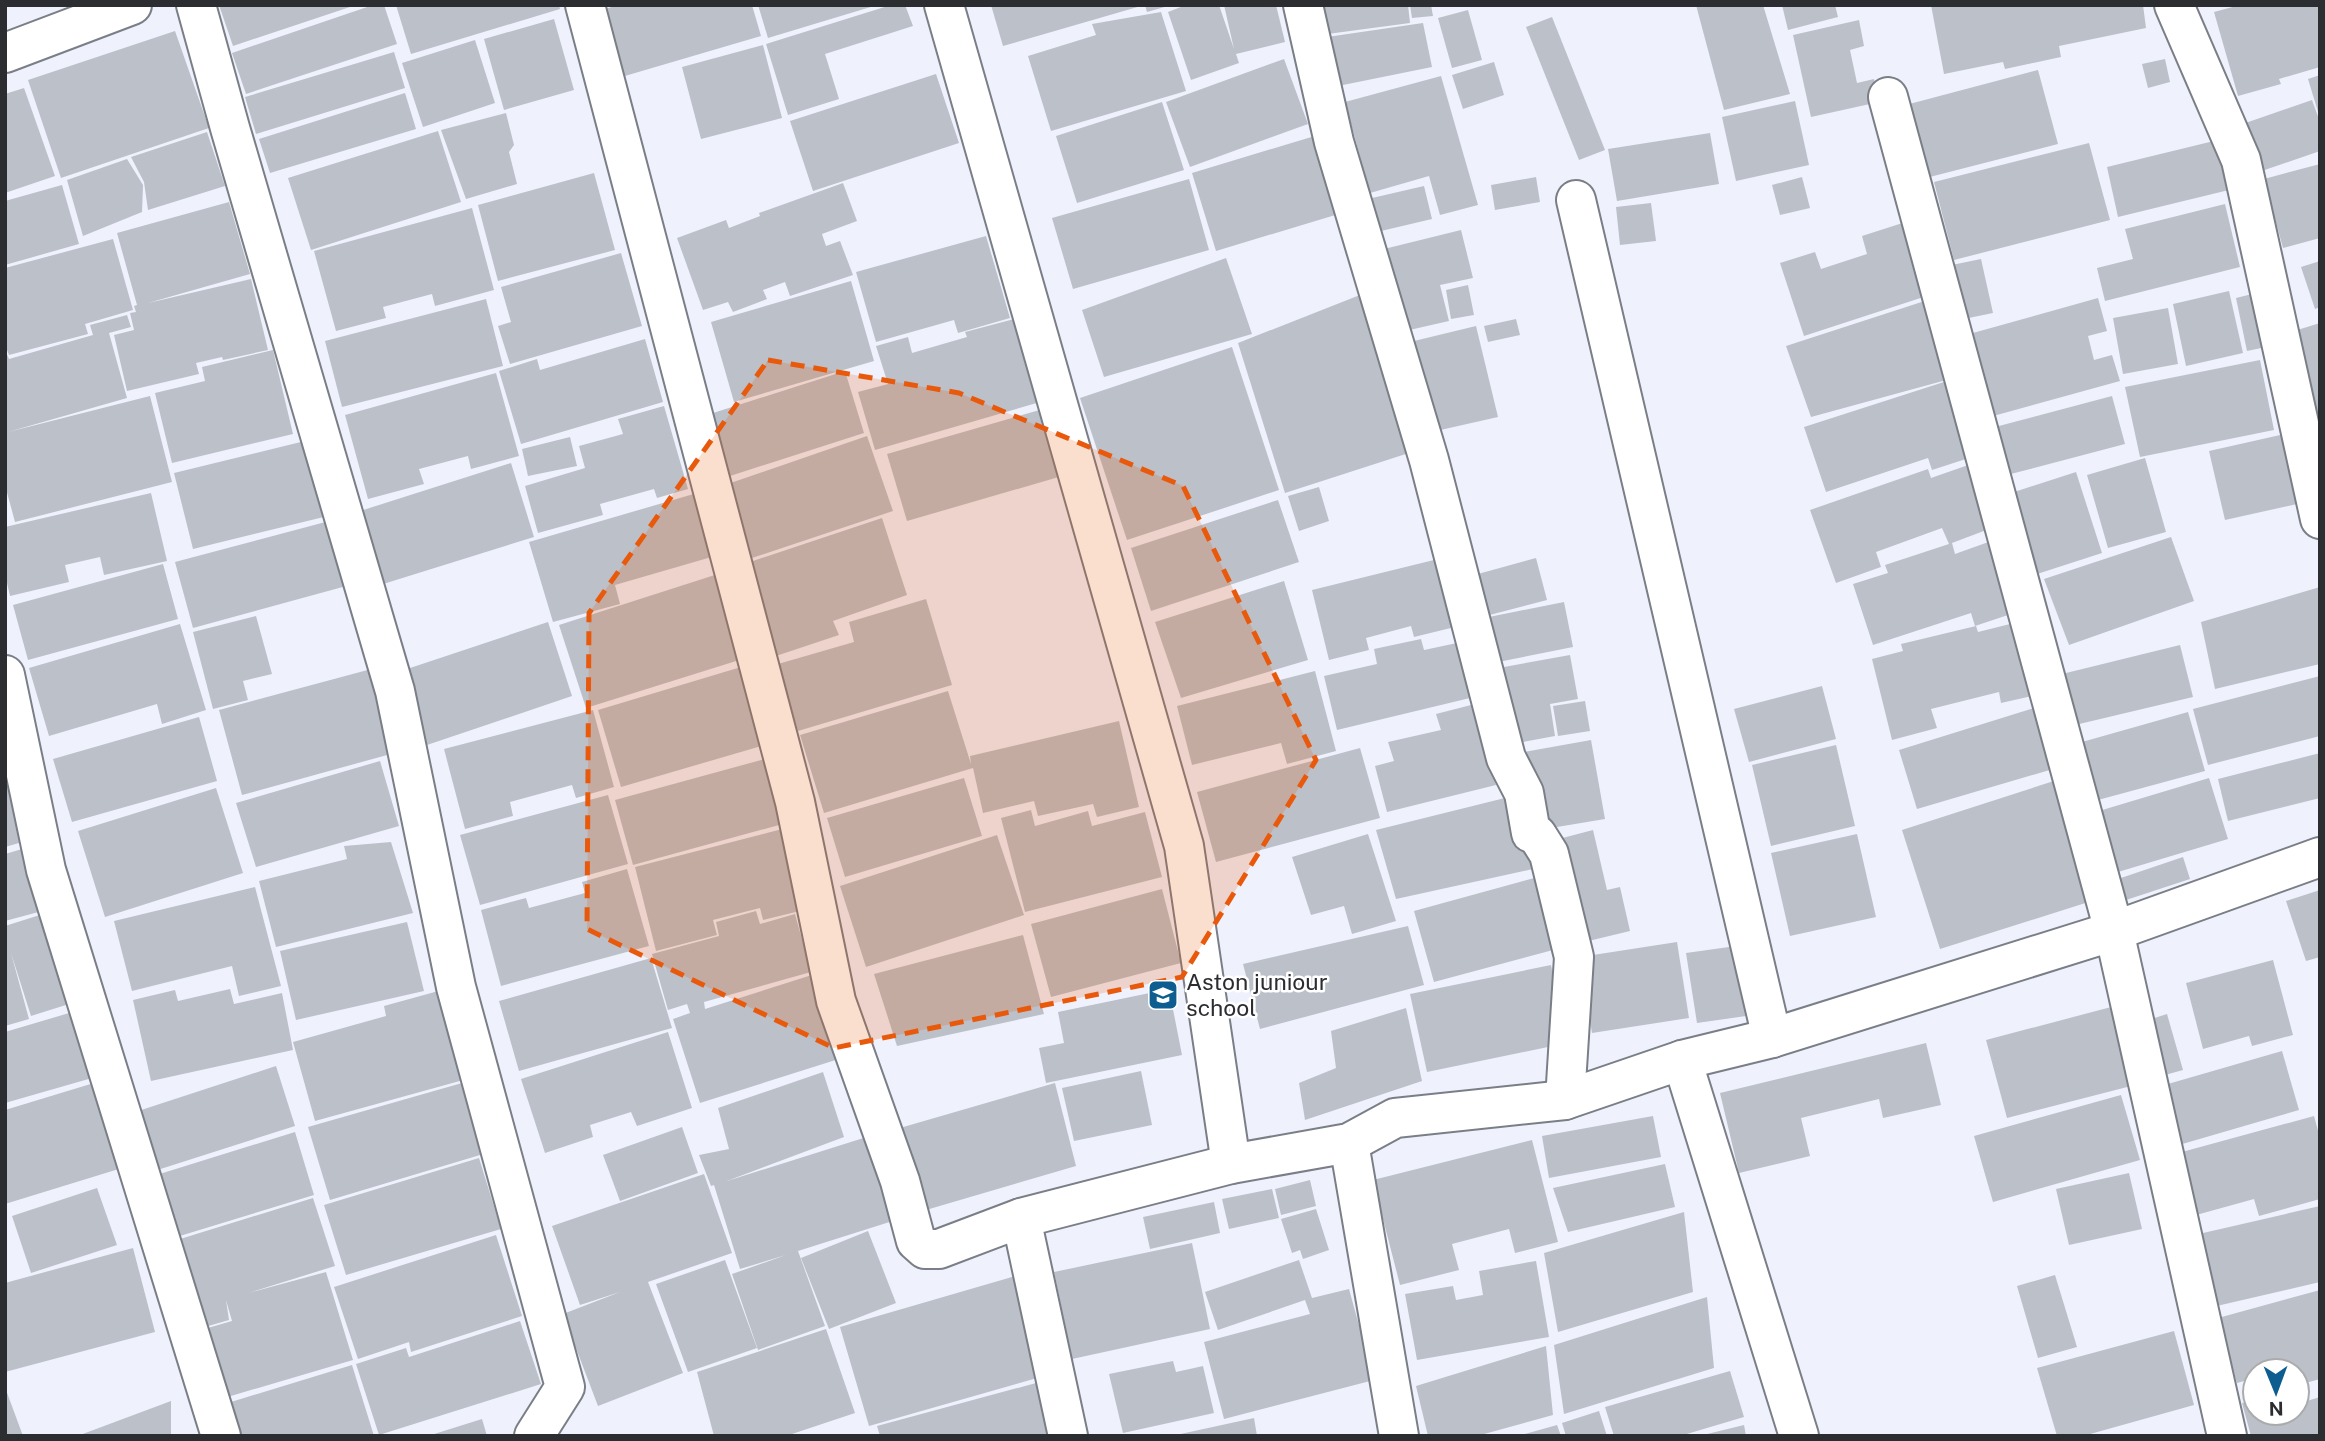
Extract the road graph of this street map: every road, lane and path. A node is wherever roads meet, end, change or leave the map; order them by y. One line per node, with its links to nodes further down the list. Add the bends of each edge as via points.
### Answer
1 (132, 5): 7 (street)
2 (196, 5): 21 (street, via 395,691 456,987 565,1387)
3 (584, 5): 19 (street, via 795,802 836,1001 900,1181 916,1241 925,1249 939,1249)
4 (944, 5): 18 (street, via 1184,846)
5 (1303, 5): 16 (street, via 1334,142 1429,460 1507,758 1524,793 1531,833 1549,854 1574,957)
6 (2174, 5): 10 (street, via 2241,160)
7 (5, 53)
8 (1888, 97): 13 (street)
9 (1576, 200): 14 (street)
10 (2320, 519)
11 (5, 675): 20 (street, via 46,870)
12 (2320, 857): 13 (street)
13 (2114, 930): 14 (street); 25 (street)
14 (1772, 1038): 15 (street)
15 (1682, 1060): 16 (street); 24 (street)
16 (1565, 1100): 17 (street, via 1395,1118)
17 (1349, 1143): 18 (street); 23 (street)
18 (1231, 1164): 19 (street)
19 (1021, 1218): 22 (street)
20 (221, 1436)
21 (534, 1436)
22 (1068, 1436)
23 (1399, 1436)
24 (1799, 1436)
25 (2227, 1436)

